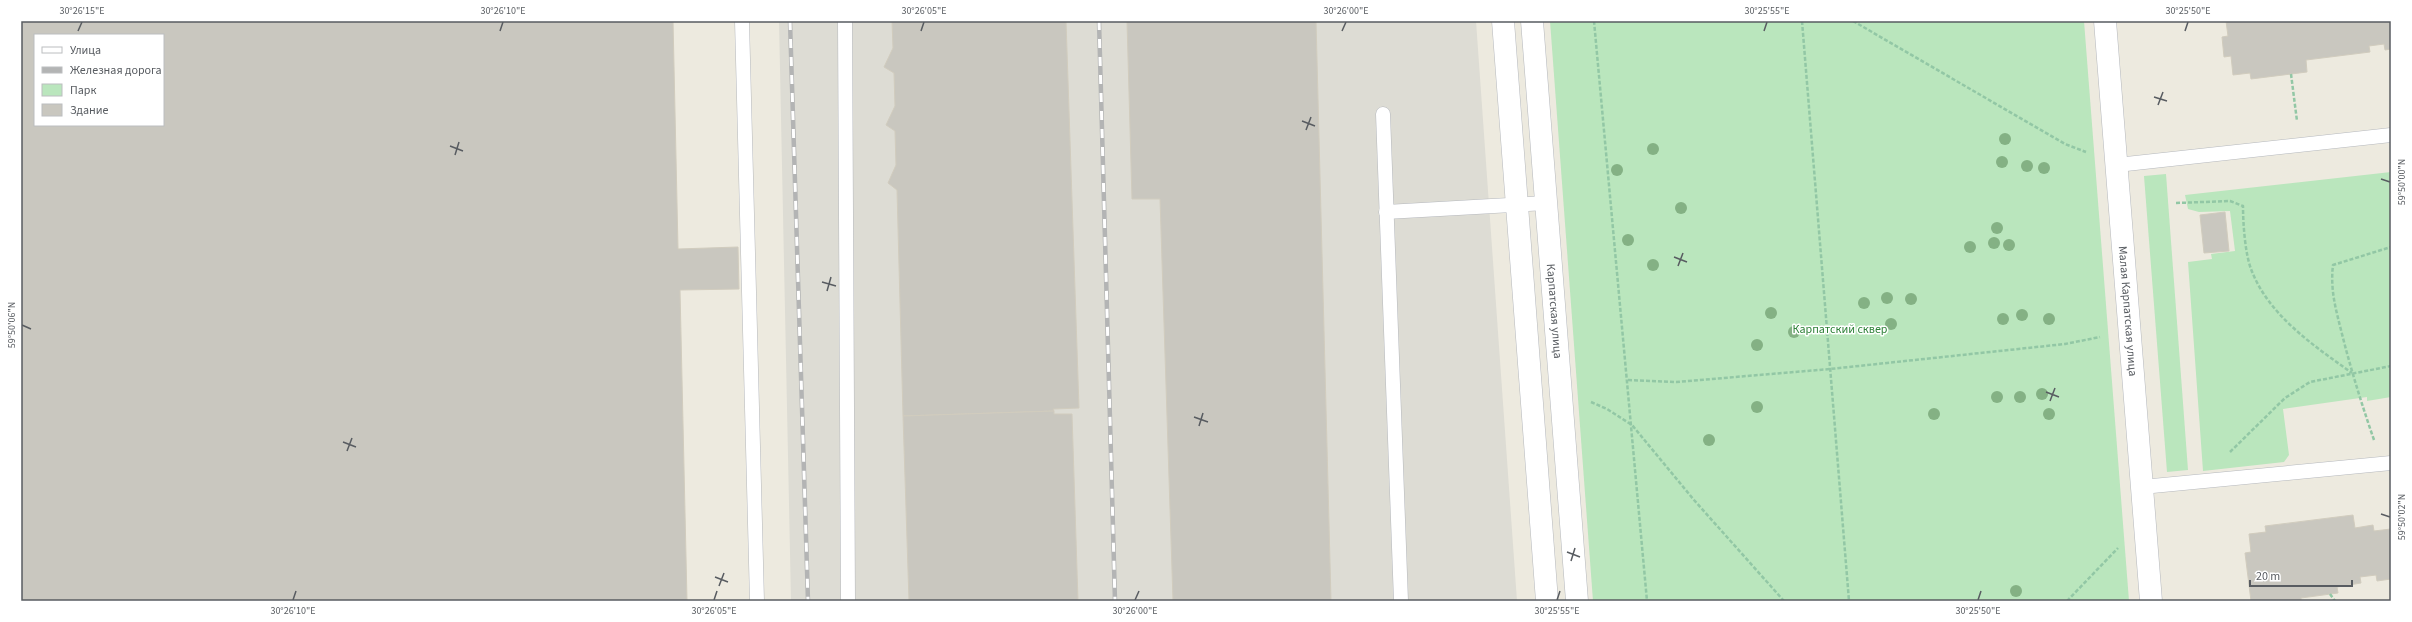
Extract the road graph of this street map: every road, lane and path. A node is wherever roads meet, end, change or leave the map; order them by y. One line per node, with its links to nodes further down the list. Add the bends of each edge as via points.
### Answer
1 (742, 21): 31 (lane)
2 (845, 21): 32 (lane)
3 (1503, 21): 16 (street)
4 (1532, 21): 14 (street, Карпатская улица)
5 (1594, 21): 23 (path)
6 (1802, 21): 21 (path)
7 (1853, 21): 13 (path, via 2065,144)
8 (2105, 21): 13 (street, Малая Карпатская улица)
9 (2291, 74): 12 (path)
10 (1383, 114): 17 (lane)
11 (2391, 135): 12 (lane)
12 (2300, 146): 13 (lane)
13 (2117, 165): 19 (street, Малая Карпатская улица)
14 (1546, 202): 16 (lane); 24 (street, Карпатская улица)
15 (2176, 203): 22 (path, via 2230,201 2243,206 2251,269 2270,302 2306,340)
16 (1518, 204): 17 (lane); 34 (street)
17 (1386, 212): 33 (lane)
18 (2391, 247): 22 (path, via 2334,265 2331,281 2333,303)
19 (2130, 331): 21 (path, via 2065,344); 28 (street, Малая Карпатская улица)
20 (2391, 366): 22 (path)
21 (1830, 369): 23 (path, via 1676,382); 38 (path)
22 (2352, 373): 26 (path); 27 (path, via 2310,382 2285,398)
23 (1628, 380): 25 (path)
24 (1562, 402): 25 (path, via 1588,401 1607,409); 35 (street, Карпатская улица)
25 (1632, 425): 36 (path); 37 (path, via 1694,500)
26 (2386, 463): 27 (lane)
27 (2200, 482): 28 (lane)
28 (2142, 487): 40 (street, Малая Карпатская улица)
29 (2124, 543): 39 (path)
30 (2330, 594): 41 (path)
31 (757, 601)
32 (848, 601)
33 (1401, 601)
34 (1547, 601)
35 (1577, 601)
36 (1647, 601)
37 (1784, 601)
38 (1849, 601)
39 (2067, 601)
40 (2151, 601)
41 (2335, 601)

